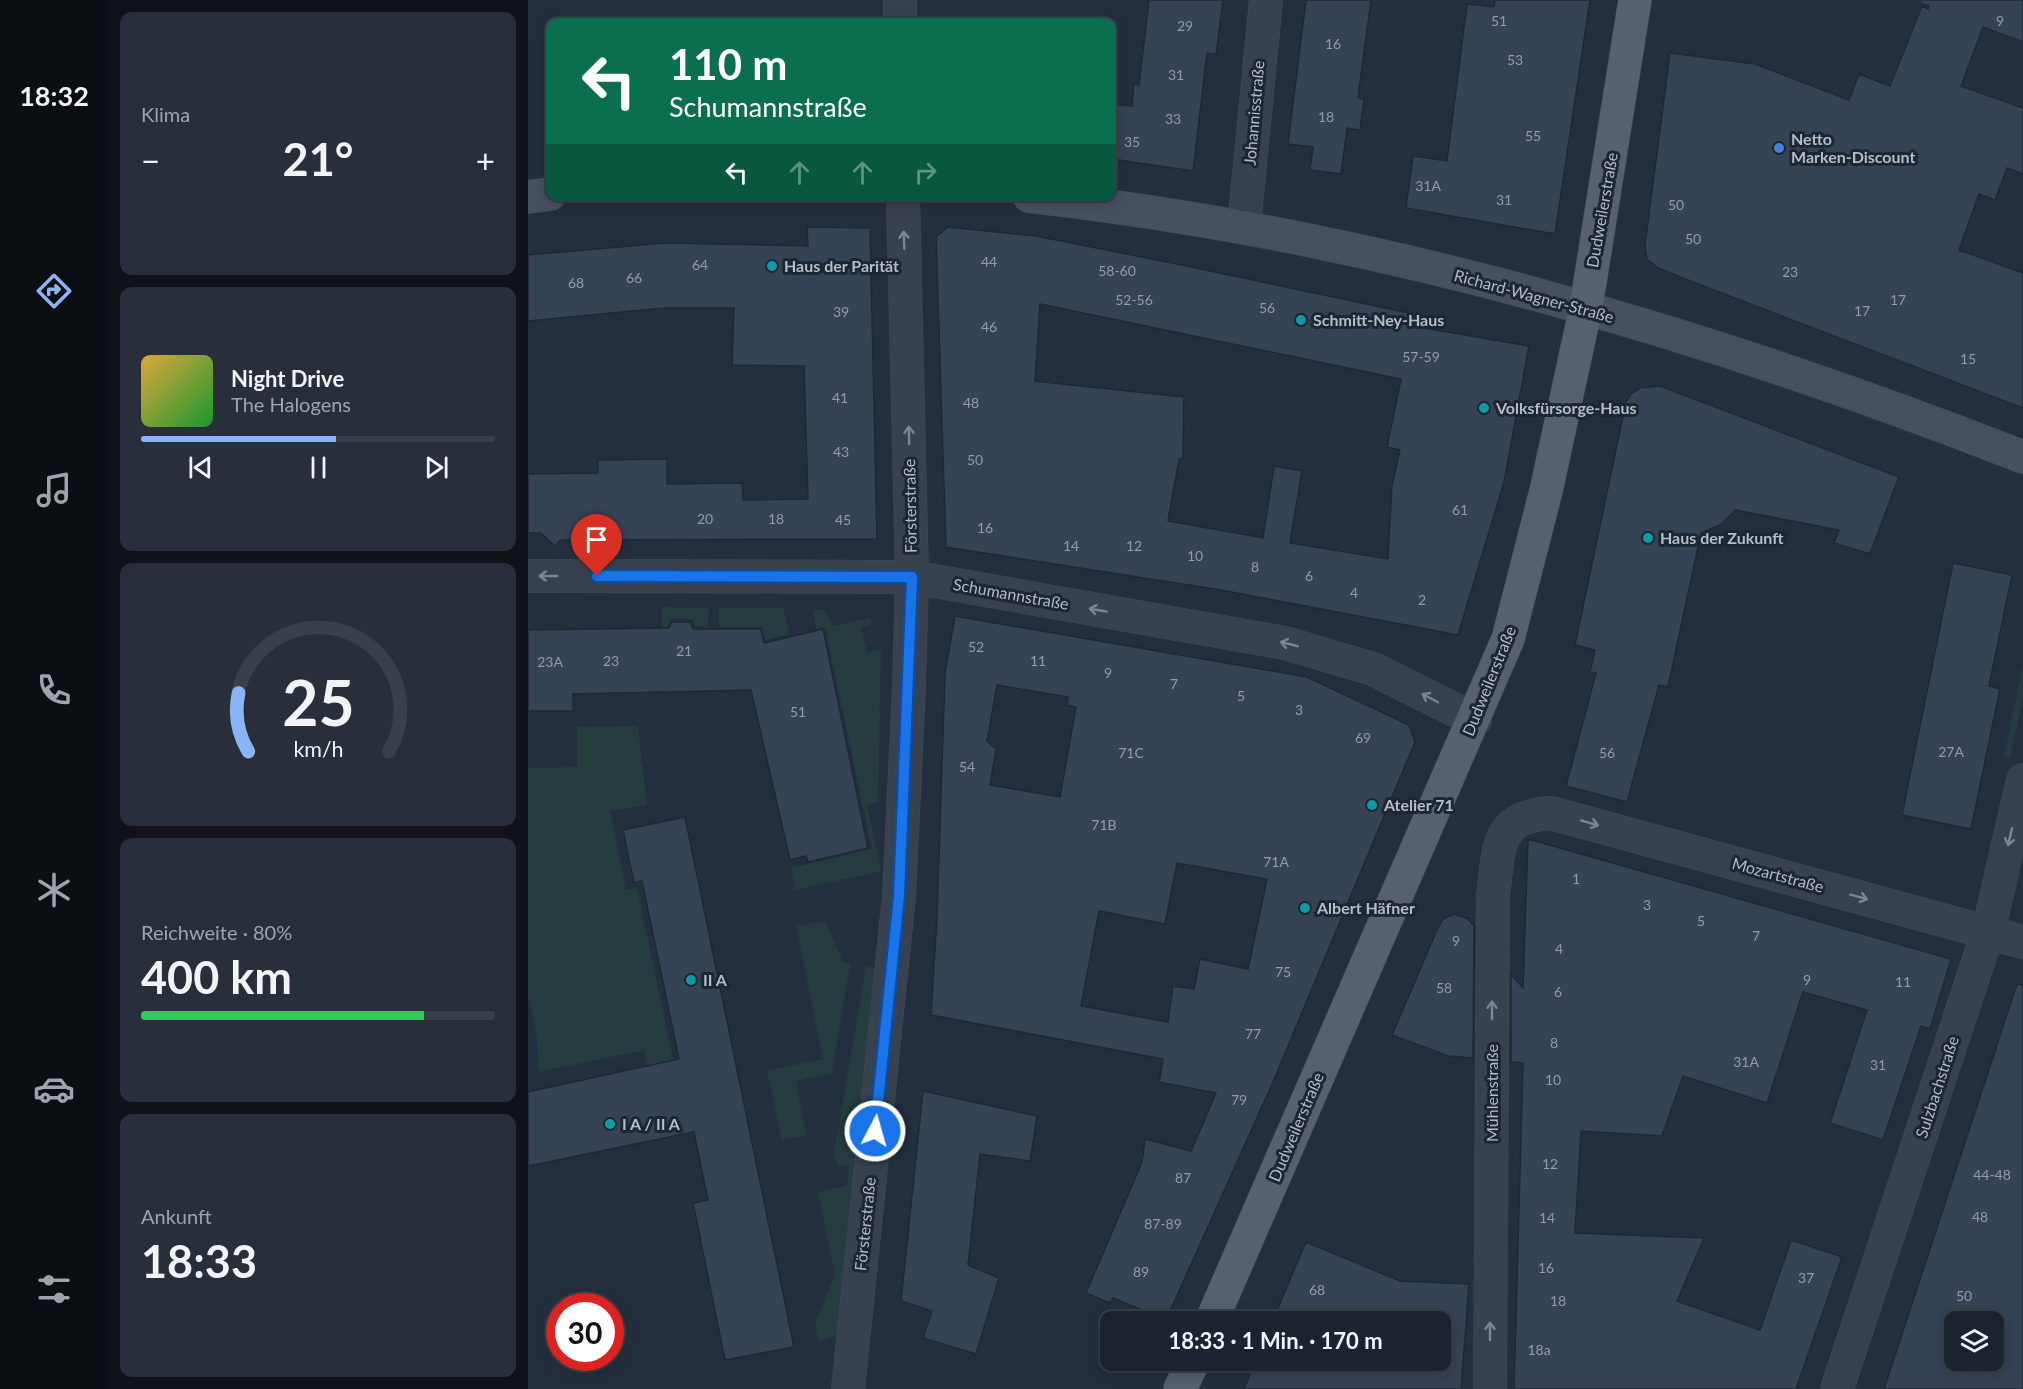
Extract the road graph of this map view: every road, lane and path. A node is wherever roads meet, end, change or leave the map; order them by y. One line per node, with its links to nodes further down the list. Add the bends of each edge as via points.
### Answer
1 (900, 0): 4 (street)
2 (1266, 0): 9 (street, Johannisstraße)
3 (1635, 0): 10 (main road, Dudweilerstraße)
4 (900, 18)
5 (546, 195): 6 (main road)
6 (528, 197)
7 (903, 201): 13 (street, Försterstraße, one-way to 7)
8 (1065, 201): 9 (main road, Richard-Wagner-Straße)
9 (1244, 226): 10 (main road, Richard-Wagner-Straße)
10 (1586, 308): 11 (main road, Richard-Wagner-Straße, via 1717,347); 14 (main road, Dudweilerstraße, via 1525,578 1501,660)
11 (2023, 457)
12 (528, 576): 13 (street, Schumannstraße, one-way to 12)
13 (912, 577): 14 (street, Schumannstraße, one-way to 13, via 1386,674 1285,643); 21 (street, Försterstraße, via 899,896)
14 (1475, 720): 19 (main road, Dudweilerstraße, via 1369,954)
15 (2023, 780): 17 (street, Sulzbachstraße, one-way to 17)
16 (1533, 814): 17 (street, Mozartstraße, one-way to 17, via 1561,816); 23 (street, Mühlenstraße, one-way to 16, via 1493,897 1499,848 1509,828)
17 (1988, 932): 18 (street, Mozartstraße); 24 (street, Sulzbachstraße)
18 (2023, 942)
19 (1216, 1311)
20 (1189, 1371): 22 (main road)
21 (848, 1389)
22 (1180, 1389)
23 (1490, 1389)
24 (1837, 1389)

